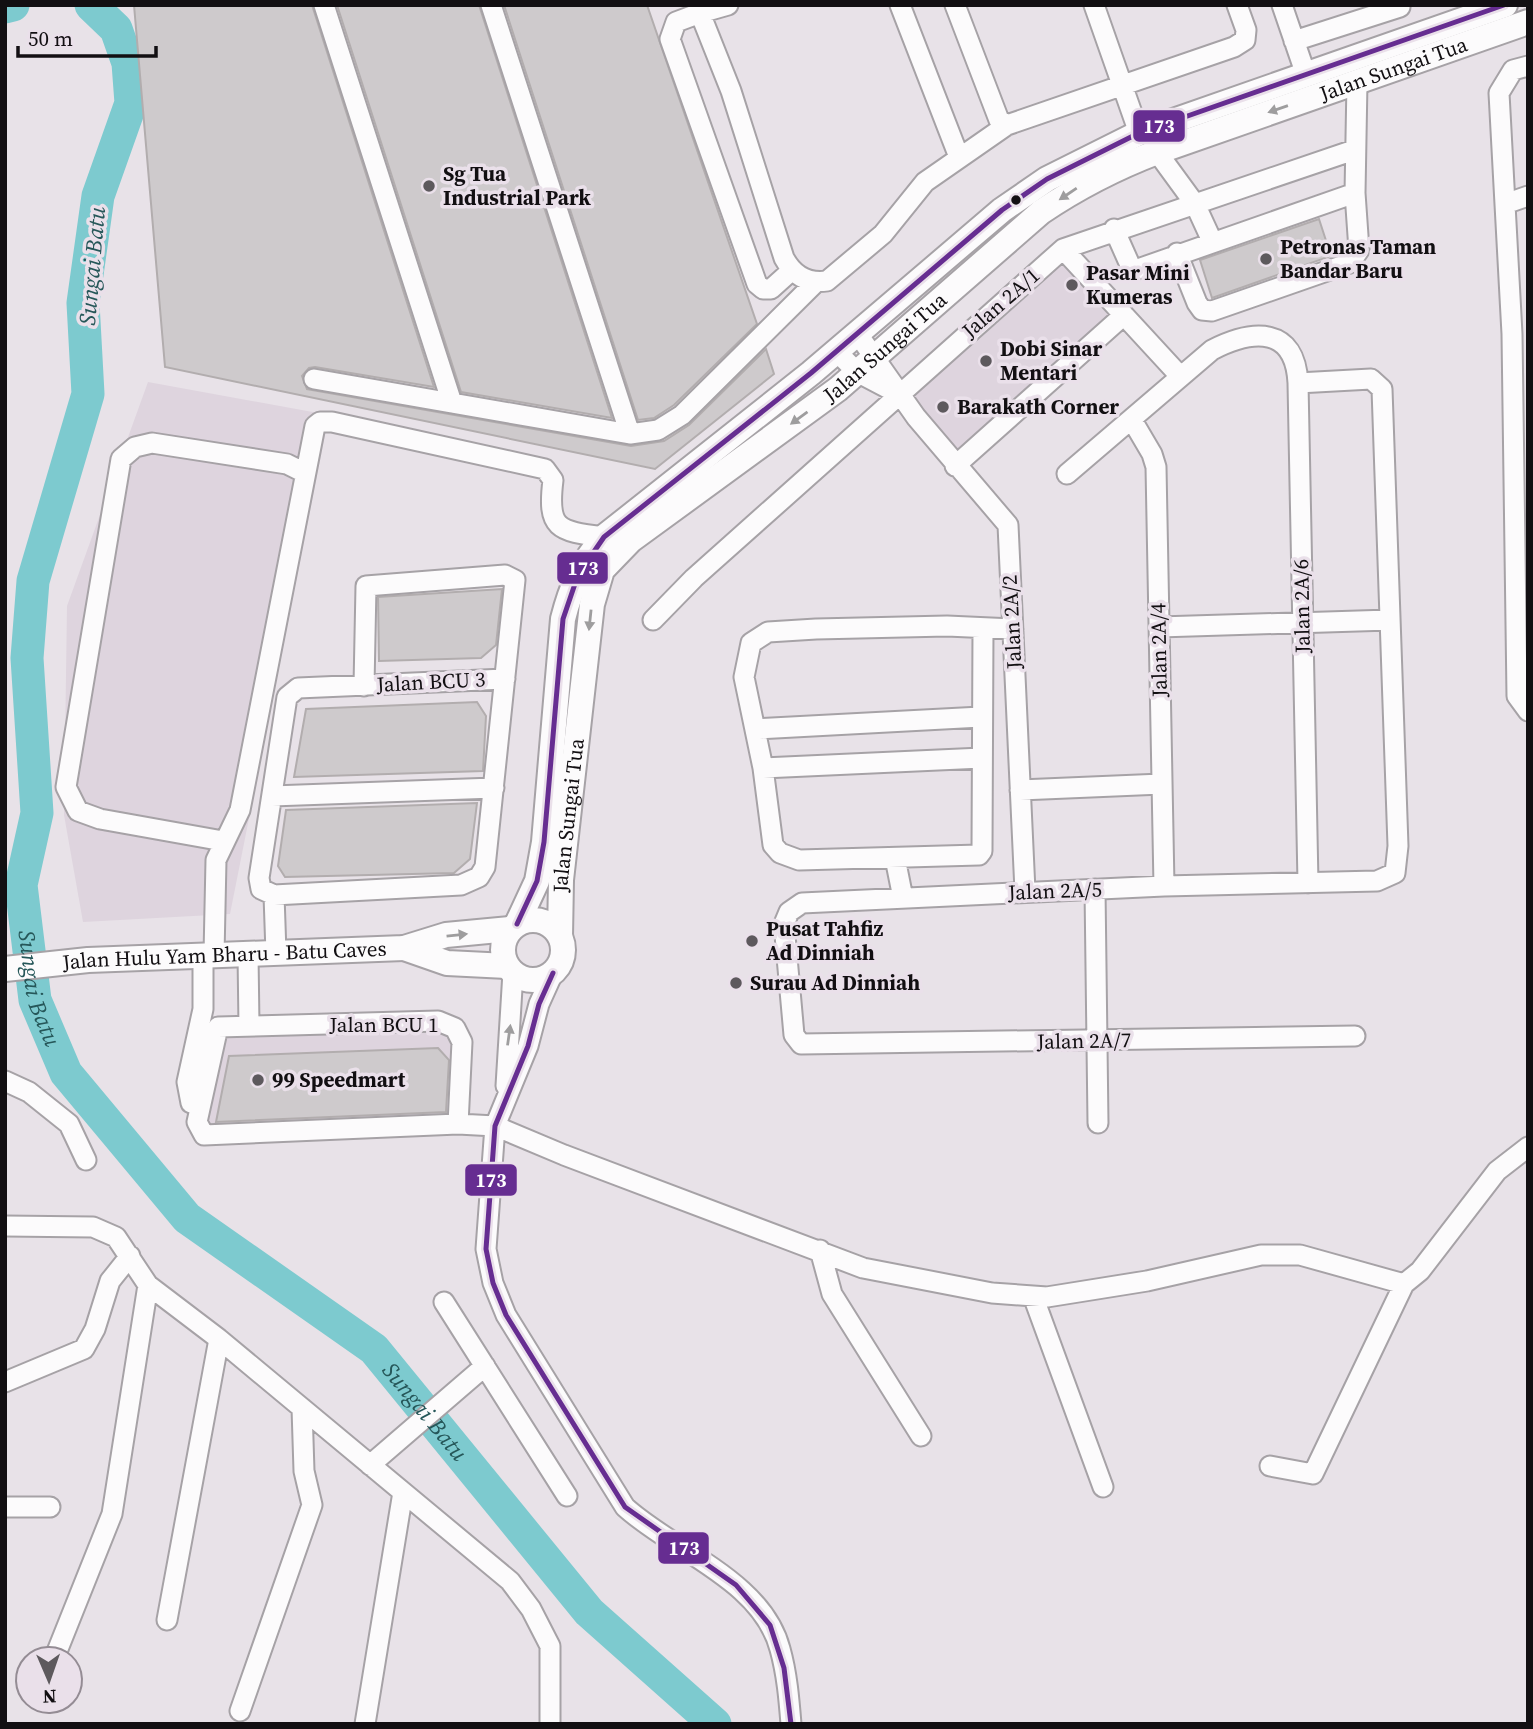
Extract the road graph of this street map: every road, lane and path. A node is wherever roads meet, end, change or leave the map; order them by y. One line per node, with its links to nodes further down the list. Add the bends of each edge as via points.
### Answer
1 (324, 5): 44 (street)
2 (491, 5): 46 (street)
3 (728, 5): 11 (street)
4 (900, 5): 24 (street)
5 (955, 5): 20 (street, via 999,120)
6 (1094, 5): 19 (street)
7 (1237, 5): 19 (street, via 1245,40)
8 (1282, 5): 15 (street)
9 (1504, 5): 12 (main road, Jalan Sungai Tua)
10 (1399, 6): 14 (street); 15 (street)
11 (700, 13): 33 (street); 33 (street, via 676,22 670,39 757,284 771,289)
12 (1453, 14): 14 (main road, Jalan Sungai Tua)
13 (1528, 22): 18 (main road, Jalan Sungai Tua)
14 (1412, 38): 17 (main road, Jalan Sungai Tua)
15 (1294, 41): 17 (street)
16 (1528, 65): 28 (street, via 1513,70 1499,93)
17 (1306, 75): 21 (main road, Jalan Sungai Tua)
18 (1357, 82): 22 (street); 23 (main road, Jalan Sungai Tua, one-way to 23)
19 (1122, 85): 20 (street); 21 (street)
20 (1007, 125): 24 (street)
21 (1139, 133): 37 (main road, Jalan Sungai Tua, via 1047,179 1002,210)
22 (1354, 150): 25 (street); 27 (street, Jalan 2A/1)
23 (1157, 152): 27 (street); 39 (main road, Jalan Sungai Tua, one-way to 39, via 1120,166 1041,212)
24 (959, 157): 34 (street, via 925,182 883,234 827,281)
25 (1355, 193): 30 (street); 32 (street, via 1359,250 1350,263 1212,311 1202,310 1197,303)
26 (1528, 197): 28 (street)
27 (1195, 204): 29 (street, Jalan 2A/1); 30 (street)
28 (1505, 204): 36 (street)
29 (1114, 229): 31 (street, Jalan 2A/1); 32 (street, via 1130,265 1138,269)
30 (1212, 241): 32 (street)
31 (1063, 248): 35 (street); 43 (street, Jalan 2A/1)
32 (1177, 253)
33 (791, 271): 34 (street)
34 (815, 283): 46 (street, via 682,415 658,429)
35 (1124, 315): 40 (street); 48 (street)
36 (1520, 332): 47 (street)
37 (857, 333): 38 (main road, Jalan Sungai Tua); 39 (street, Jalan 2A/2)
38 (836, 351): 39 (street, Jalan 2A/2); 51 (main road, Jalan Sungai Tua)
39 (866, 364): 43 (street, Jalan 2A/2); 79 (main road, Jalan Sungai Tua, one-way to 79, via 661,516 602,569 588,631 561,880)
40 (1180, 376): 42 (street, Jalan 2A/6, via 1227,343 1257,336 1276,338 1290,352); 45 (street)
41 (314, 379): 44 (street)
42 (1298, 383): 53 (street, via 1371,379 1382,389); 54 (street, Jalan 2A/6)
43 (898, 393): 48 (street, Jalan 2A/2); 52 (street, Jalan 2A/1)
44 (453, 403): 46 (street)
45 (1132, 420): 50 (street); 55 (street, Jalan 2A/4, via 1156,467)
46 (630, 434)
47 (1521, 466): 58 (street)
48 (956, 467): 57 (street, Jalan 2A/2, via 1008,525)
49 (304, 473): 51 (street, via 315,426 320,422 345,425 545,469 553,480 553,519 573,533); 70 (street, via 240,810); 70 (street, via 287,464 152,443 135,447 121,459 66,787 78,811 100,819)
50 (1068, 474)
51 (604, 537): 78 (main road, Jalan Sungai Tua, via 572,585 563,619 544,842 537,881)
52 (653, 620)
53 (1390, 620): 54 (street); 72 (street, Jalan 2A/5, via 1398,846 1395,873 1377,881)
54 (1302, 622): 55 (street); 72 (street, Jalan 2A/6)
55 (1159, 627): 66 (street, Jalan 2A/4)
56 (983, 629): 57 (street); 62 (street); 63 (street, via 947,626 768,632 751,643 744,677)
57 (1013, 629): 68 (street, Jalan 2A/2)
58 (1522, 636): 61 (street, via 1517,696)
59 (505, 679): 60 (street, Jalan BCU 3); 60 (street, via 514,580 505,575 366,586); 67 (street, Jalan BCU 3)
60 (364, 686): 69 (street, Jalan BCU 3, via 298,688 287,697)
61 (1528, 711)
62 (981, 717): 63 (street); 64 (street)
63 (755, 729): 65 (street)
64 (982, 758): 65 (street); 71 (street, via 979,855)
65 (763, 768): 71 (street, via 773,845 780,853 799,860)
66 (1162, 784): 68 (street); 73 (street, Jalan 2A/4)
67 (494, 788): 69 (street); 76 (street, Jalan BCU 3, via 485,867 479,877 461,885)
68 (1020, 790): 75 (street, Jalan 2A/2)
69 (272, 796): 76 (street, Jalan BCU 3, via 259,878 261,889)
70 (223, 841): 83 (street, via 216,860)
71 (895, 858): 77 (street)
72 (1308, 883): 73 (street, Jalan 2A/5)
73 (1164, 886): 74 (street, Jalan 2A/5)
74 (1094, 889): 75 (street, Jalan 2A/5); 89 (street)
75 (1025, 891): 77 (street, Jalan 2A/5)
76 (274, 895): 81 (street)
77 (903, 898): 90 (street, Jalan 2A/5, via 802,903 789,912 784,924 794,1035 801,1044)
78 (514, 927): 79 (main road, via 537,920 547,922); 80 (main road, Jalan Hulu Yam Bharu - Batu Caves, one-way to 78, via 446,935); 85 (main road, via 503,947)
79 (561, 936): 86 (main road, via 563,956)
80 (404, 948): 81 (main road, Jalan Hulu Yam Bharu - Batu Caves); 85 (main road, Jalan Hulu Yam Bharu - Batu Caves, via 447,963)
81 (276, 953): 82 (main road, Jalan Hulu Yam Bharu - Batu Caves)
82 (248, 954): 83 (main road, Jalan Hulu Yam Bharu - Batu Caves); 87 (street)
83 (209, 955): 84 (main road, Jalan Hulu Yam Bharu - Batu Caves); 93 (street, via 187,1082)
84 (5, 969)
85 (510, 969): 86 (main road, via 528,980); 92 (street, one-way to 85)
86 (553, 973): 92 (street)
87 (249, 1026): 95 (street, Jalan BCU 1, via 438,1021 455,1028 462,1042); 95 (street, Jalan BCU 1, via 218,1027 197,1122 204,1135)
88 (1355, 1036): 89 (street, Jalan 2A/7)
89 (1097, 1041): 90 (street, Jalan 2A/7); 94 (street)
90 (813, 1046)
91 (5, 1081): 98 (street, via 29,1092 69,1124)
92 (505, 1097): 96 (street)
93 (191, 1103)
94 (1098, 1123)
95 (458, 1124): 96 (street)
96 (495, 1126): 100 (street); 123 (street, via 486,1249 506,1315 625,1507 647,1527 728,1579 769,1625 780,1647)
97 (1528, 1147): 103 (street, via 1497,1171 1420,1271)
98 (86, 1160)
99 (5, 1226): 101 (street, via 93,1227 116,1237)
100 (820, 1250): 104 (street, via 863,1268 992,1293); 110 (street, via 832,1294)
101 (130, 1256): 102 (street); 108 (street, via 110,1281 84,1349)
102 (148, 1284): 106 (street); 119 (street, via 113,1514)
103 (1404, 1284): 104 (street, via 1300,1255 1261,1255 1147,1281); 112 (street, via 1313,1474)
104 (1033, 1296): 113 (street)
105 (444, 1302): 107 (street)
106 (219, 1339): 109 (street); 118 (street)
107 (485, 1366): 111 (street); 115 (street)
108 (5, 1382)
109 (302, 1408): 111 (street); 120 (street, via 304,1471 312,1505)
110 (920, 1436)
111 (370, 1465): 114 (street)
112 (1270, 1466)
113 (1103, 1487)
114 (403, 1492): 121 (street); 122 (street, via 510,1581 531,1609 550,1646)
115 (567, 1496)
116 (5, 1507): 117 (street)
117 (51, 1507)
118 (167, 1620)
119 (60, 1645)
120 (240, 1710)
121 (365, 1724)
122 (551, 1724)
123 (790, 1724)

